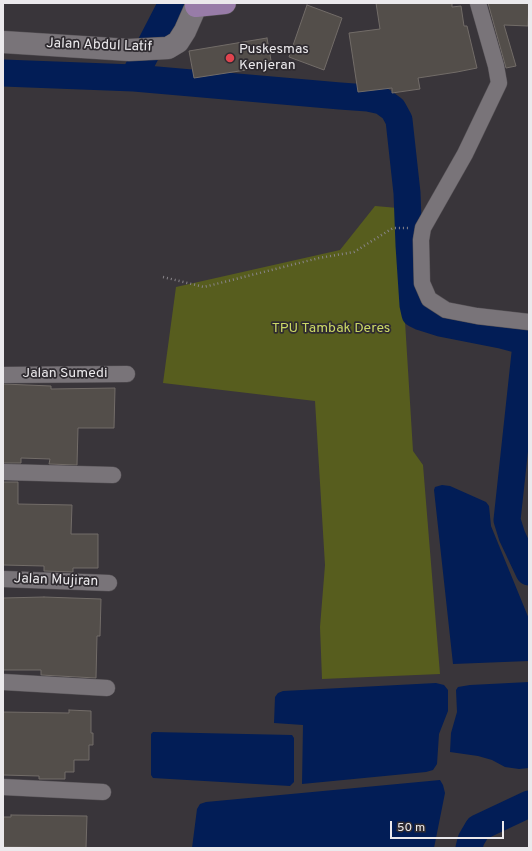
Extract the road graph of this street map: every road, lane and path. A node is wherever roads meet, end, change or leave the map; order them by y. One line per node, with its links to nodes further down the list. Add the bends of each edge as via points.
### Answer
1 (225, 3): 3 (main road)
2 (478, 3): 7 (street, via 499,82 464,154 423,228 422,283 429,299 446,310)
3 (196, 5): 4 (main road, Jalan Abdul Latif, via 178,42 168,48 129,50)
4 (3, 42)
5 (411, 228): 6 (path, via 393,228 354,252 319,258 204,287)
6 (163, 278)
7 (529, 322)
8 (127, 374): 9 (street, Jalan Sumedi)
9 (3, 375)
10 (3, 472): 11 (street)
11 (113, 475)
12 (3, 579): 13 (street, Jalan Mujiran)
13 (110, 583)
14 (3, 682): 15 (street)
15 (107, 688)
16 (3, 787): 17 (street)
17 (103, 792)

